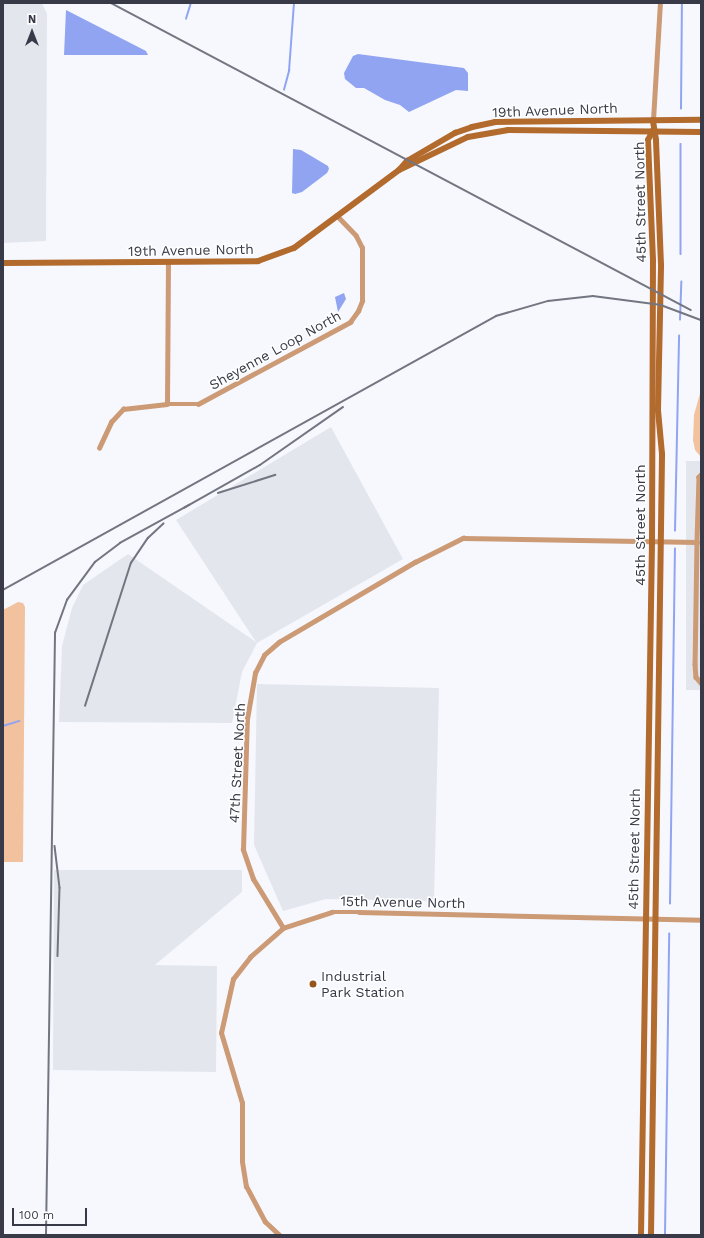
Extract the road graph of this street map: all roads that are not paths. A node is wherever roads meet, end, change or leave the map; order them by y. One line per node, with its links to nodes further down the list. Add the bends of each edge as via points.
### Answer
1 (660, 3): 2 (street)
2 (653, 120): 3 (main road, 19th Avenue North); 4 (main road); 6 (main road, 19th Avenue North, via 509,122 482,125 439,142 407,161)
3 (701, 120)
4 (653, 130): 5 (main road, 19th Avenue North); 6 (main road, 19th Avenue North, via 498,130 453,143 423,161); 13 (main road, 45th Street North, via 648,140 653,260); 14 (main road, 45th Street North, via 656,140 661,265 658,410 662,454)
5 (701, 132)
6 (399, 170): 7 (main road, 19th Avenue North)
7 (337, 216): 8 (main road, 19th Avenue North, via 294,248 267,260); 10 (street, Sheyenne Loop North, via 356,236 362,248 362,301 350,322 198,404)
8 (168, 262): 9 (main road, 19th Avenue North); 10 (street)
9 (3, 263)
10 (167, 404): 11 (street, Sheyenne Loop North, via 123,409 111,422)
11 (99, 448)
12 (701, 475): 15 (street)
13 (652, 542): 14 (street); 17 (main road, 45th Street North); 20 (street, 47th Street North, via 463,538 376,584 279,642 264,655 255,673 247,719 243,850 253,879)
14 (661, 542): 15 (street); 18 (main road, 45th Street North)
15 (697, 542): 16 (street, via 696,677)
16 (701, 683)
17 (645, 918): 18 (street, 15th Avenue North); 20 (street, 15th Avenue North, via 332,912); 22 (main road, 45th Street North)
18 (655, 919): 19 (street, 15th Avenue North); 23 (main road, 45th Street North)
19 (701, 920)
20 (283, 928): 21 (street, 15th Avenue North, via 250,957 233,979 222,1033 242,1103 242,1161 246,1187 265,1222)
21 (279, 1235)
22 (641, 1235)
23 (651, 1235)

